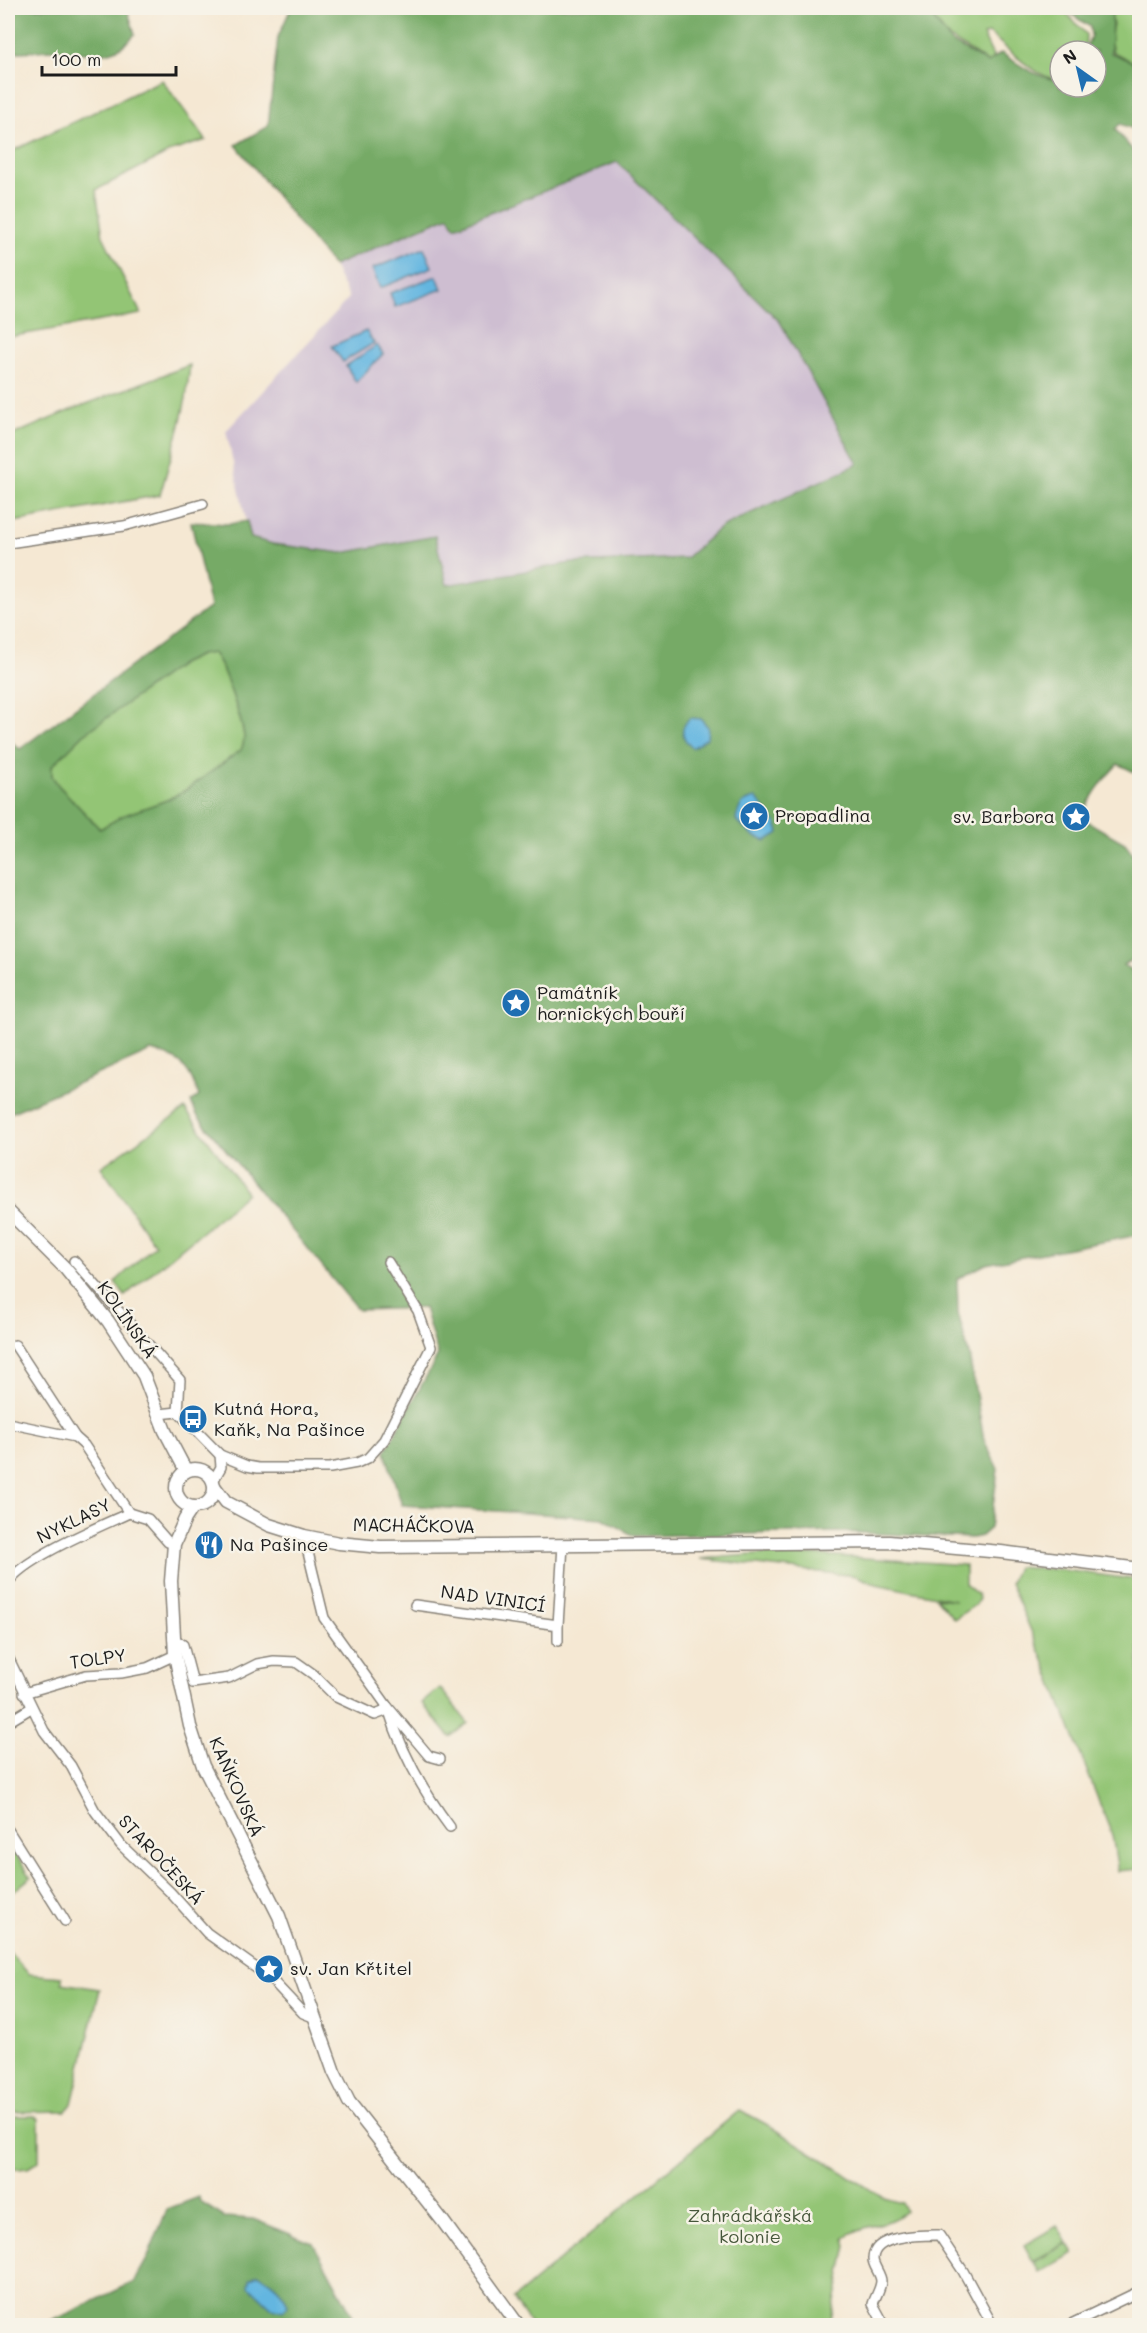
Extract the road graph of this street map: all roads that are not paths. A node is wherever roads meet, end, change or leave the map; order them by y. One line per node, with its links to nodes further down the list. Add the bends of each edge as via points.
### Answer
1 (203, 504): 2 (street, via 124,526)
2 (8, 543)
3 (8, 1211): 8 (street, KOLÍNSKÁ, via 91,1298 144,1376)
4 (74, 1260): 7 (street, via 180,1380)
5 (388, 1262): 11 (street, via 422,1320 431,1347 384,1440 372,1454 357,1463 330,1468 258,1468)
6 (15, 1345): 10 (street)
7 (178, 1412): 8 (street); 11 (street)
8 (159, 1414): 12 (street, KOLÍNSKÁ)
9 (8, 1423): 10 (street)
10 (75, 1437): 17 (street)
11 (220, 1455): 13 (street, via 221,1467)
12 (186, 1471): 13 (street, via 201,1470); 16 (street, via 176,1486 178,1498)
13 (213, 1484): 14 (street); 15 (street)
14 (208, 1501): 15 (street); 16 (street, via 204,1505)
15 (226, 1502): 18 (street, MACHÁČKOVA, via 269,1525)
16 (188, 1505): 19 (street, KAŇKOVSKÁ)
17 (129, 1513): 19 (street, via 148,1519); 22 (street, NYKLASY, via 33,1560)
18 (304, 1536): 20 (street, MACHÁČKOVA, via 380,1547); 30 (street, via 324,1618)
19 (174, 1544): 25 (street, KAŇKOVSKÁ)
20 (568, 1545): 21 (street, MACHÁČKOVA, via 890,1542); 24 (street, NAD VINICÍ)
21 (1140, 1569)
22 (8, 1583)
23 (415, 1605): 24 (street, NAD VINICÍ)
24 (558, 1625): 26 (street)
25 (173, 1638): 27 (street, KAŇKOVSKÁ); 30 (street, via 183,1645 193,1683 229,1678 257,1664 296,1662 336,1697 375,1715)
26 (558, 1641)
27 (175, 1655): 29 (street, TOLPY, via 147,1668 86,1674); 37 (street, KAŇKOVSKÁ, via 203,1766 279,1916)
28 (8, 1657): 29 (street, STAROČESKÁ)
29 (24, 1693): 31 (street, STAROČESKÁ)
30 (387, 1706): 33 (street, via 429,1756); 34 (street, via 416,1777)
31 (32, 1708): 32 (street); 37 (street, STAROČESKÁ, via 96,1811 122,1845 207,1933 270,1978 303,2013)
32 (8, 1722)
33 (440, 1759)
34 (450, 1827)
35 (8, 1830): 36 (street)
36 (65, 1921)
37 (315, 2020): 39 (street, KAŇKOVSKÁ, via 349,2102)
38 (1140, 2291): 42 (street)
39 (519, 2325)
40 (885, 2325): 41 (street, via 873,2304 881,2280 873,2259 876,2249 908,2235 939,2235)
41 (993, 2325)
42 (1067, 2325)

